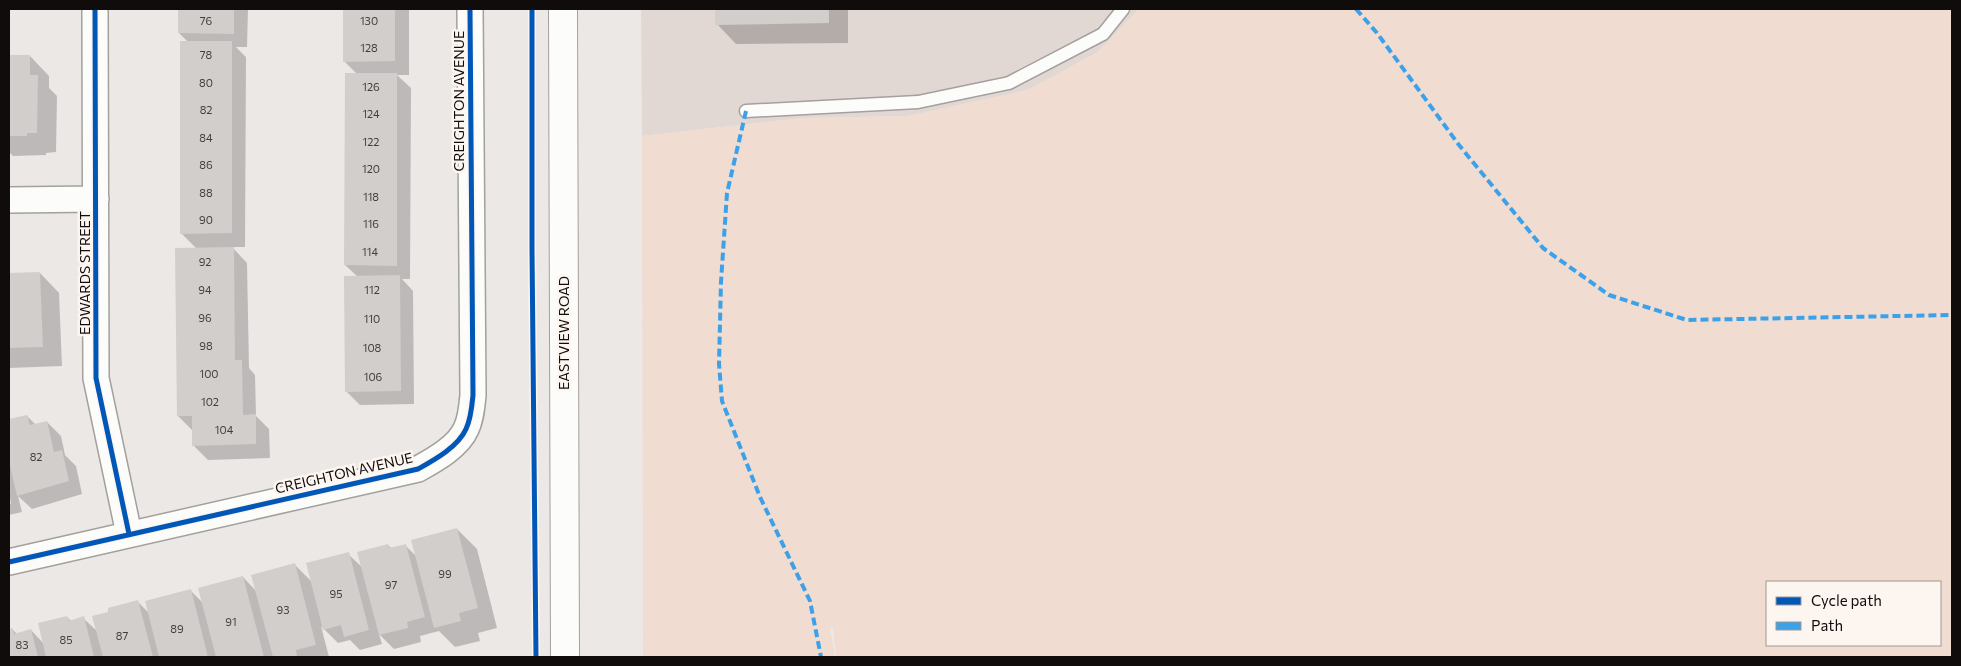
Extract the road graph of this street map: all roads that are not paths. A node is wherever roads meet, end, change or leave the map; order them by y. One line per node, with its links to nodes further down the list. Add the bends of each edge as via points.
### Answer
1 (95, 9): 6 (street, EDWARDS STREET)
2 (470, 9): 8 (street, CREIGHTON AVENUE, via 473,395 465,431 444,454 418,468)
3 (562, 9): 10 (street, EASTVIEW ROAD)
4 (1122, 9): 5 (lane, via 1103,34 1009,83 918,102)
5 (746, 111)
6 (96, 199): 7 (street); 8 (street, EDWARDS STREET, via 96,378)
7 (9, 200)
8 (129, 534): 9 (street, CREIGHTON AVENUE)
9 (9, 562)
10 (565, 657)

